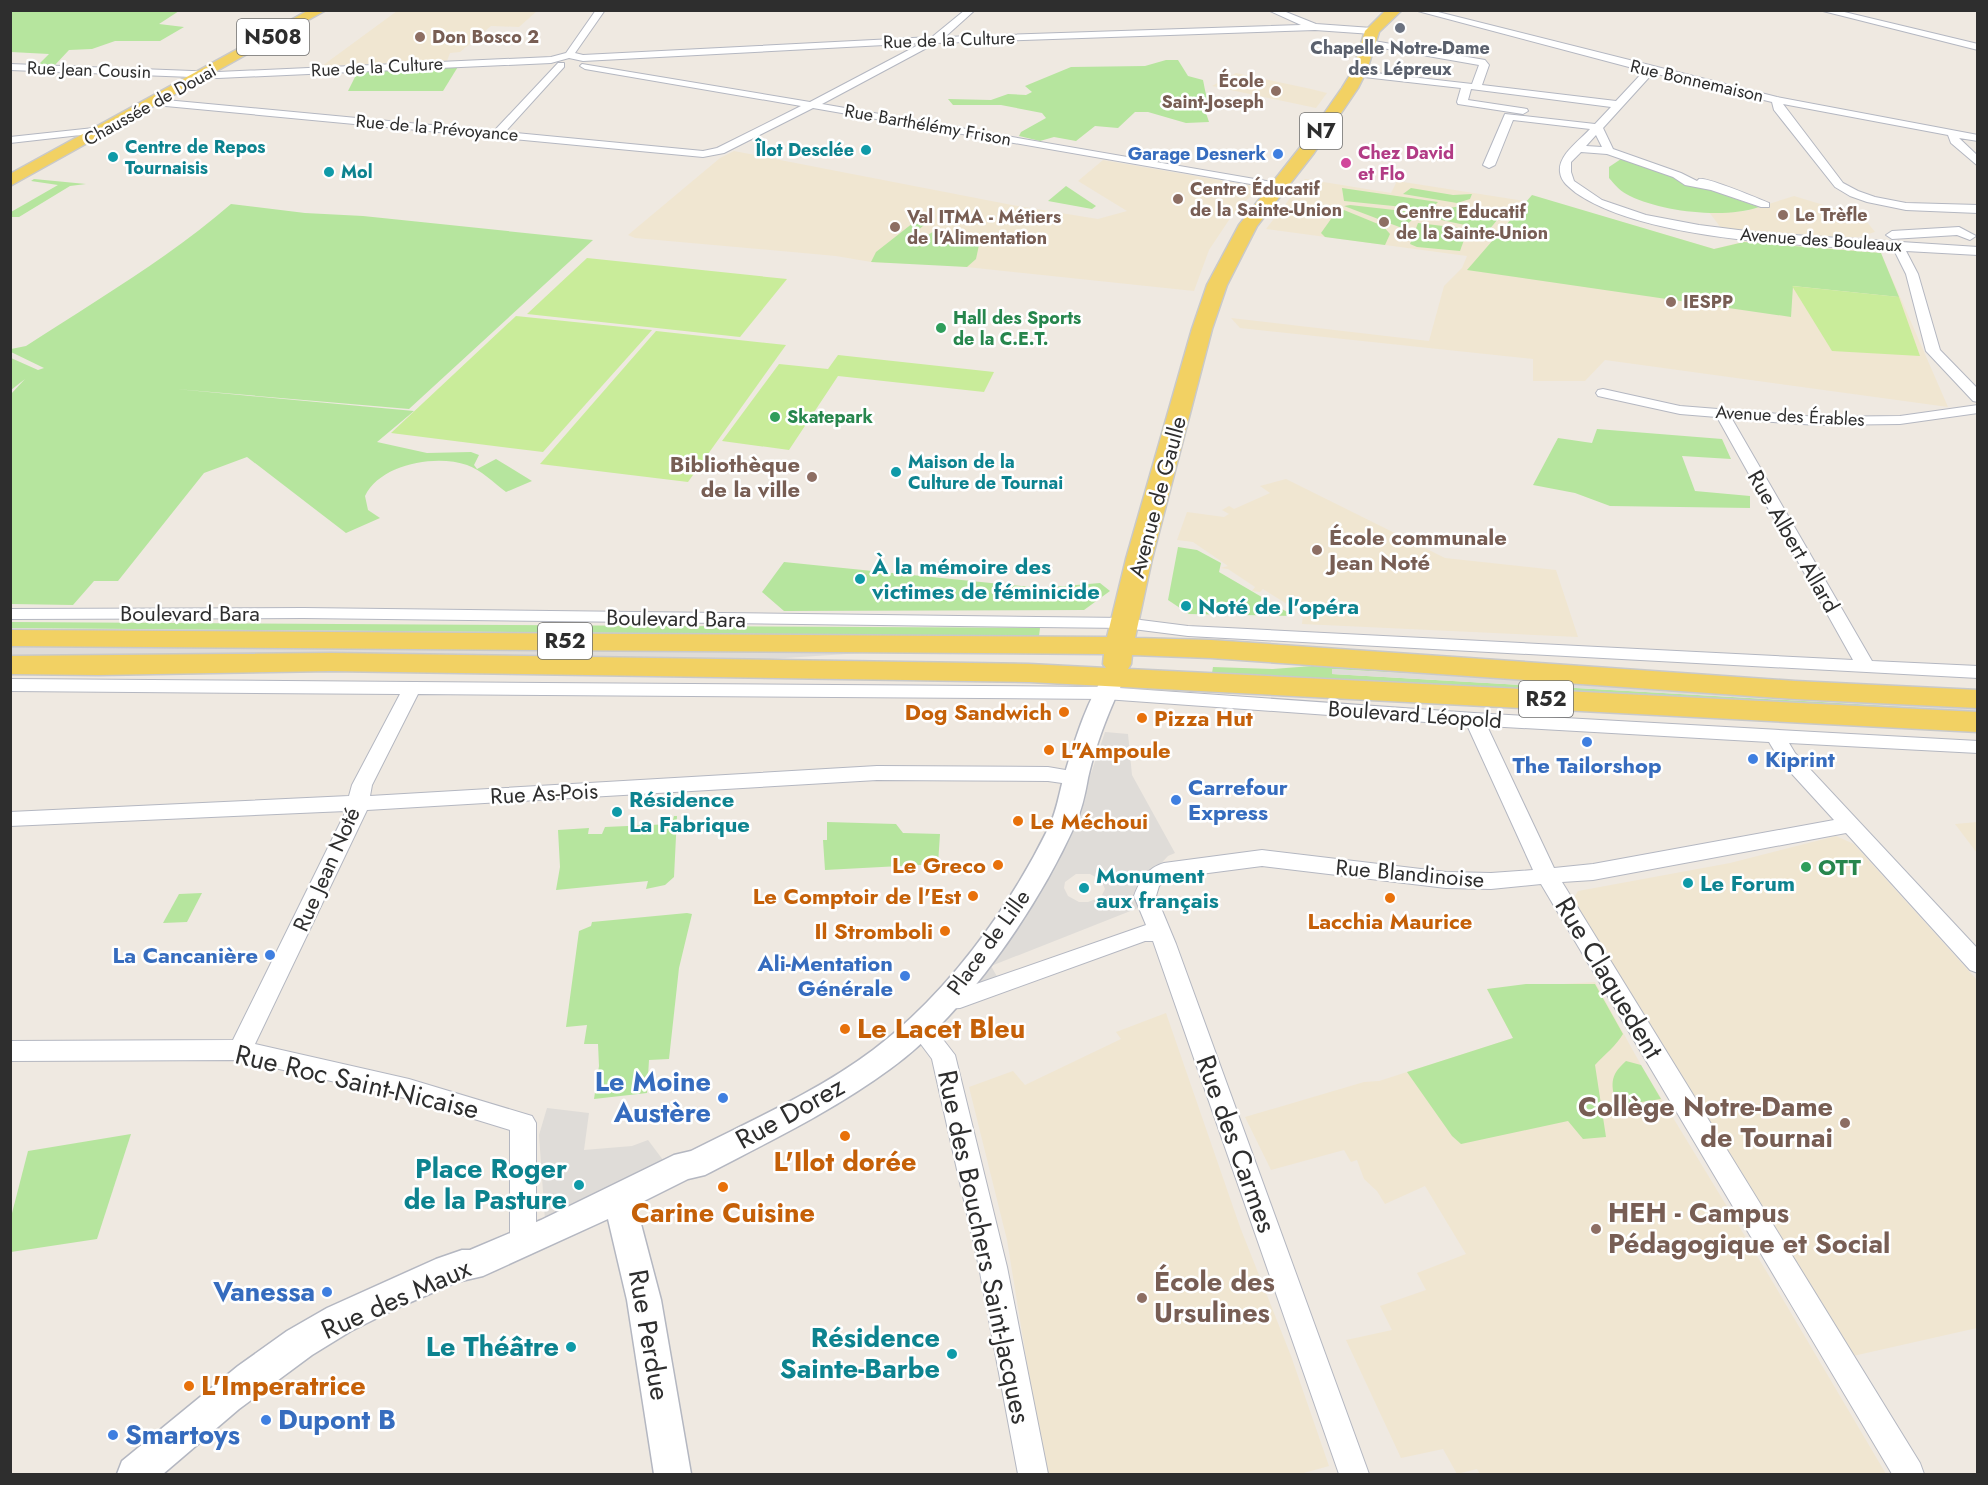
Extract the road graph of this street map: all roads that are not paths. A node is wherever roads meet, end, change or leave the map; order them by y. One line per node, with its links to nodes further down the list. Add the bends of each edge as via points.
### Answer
1 (320, 10): 19 (main road, Chaussée de Douai / N508)
2 (601, 10): 12 (street)
3 (971, 10): 10 (street)
4 (1272, 10): 8 (street)
5 (1396, 10): 9 (main road, via 1385,17)
6 (1418, 10): 17 (street, Rue Bonnemaison)
7 (1823, 10): 11 (street)
8 (1315, 27): 9 (street); 10 (street, Rue de la Culture)
9 (1370, 37): 18 (main road, N7); 20 (street, via 1482,62)
10 (933, 40): 14 (street, Rue de la Culture); 24 (street)
11 (1977, 47)
12 (569, 55): 13 (street, Rue de la Culture); 14 (street, Rue de la Culture)
13 (551, 60): 15 (street, Rue de la Culture); 19 (street, Rue de la Culture)
14 (580, 61): 15 (street, Rue de la Culture); 24 (street, Rue Barthélémy Frison)
15 (561, 65): 29 (street)
16 (10, 67): 19 (street, Rue Jean Cousin)
17 (1651, 70): 22 (street, Rue Bonnemaison); 25 (street, Avenue des Bouleaux)
18 (1358, 74): 20 (street); 37 (main road, N7)
19 (204, 75): 23 (main road, Chaussée de Douai / N508)
20 (1472, 86): 21 (street); 21 (street, via 1462,102 1522,111 1555,113)
21 (1575, 98): 25 (street)
22 (1777, 100): 28 (street, Rue Bonnemaison); 39 (street, via 1778,108 1839,185 1850,192 1888,204)
23 (154, 102): 27 (main road, Chaussée de Douai / N508); 29 (street, Rue de la Prévoyance)
24 (810, 104): 29 (street, Rue de la Prévoyance, via 720,152 703,154); 37 (street, Rue Barthélémy Frison)
25 (1619, 105): 26 (street, Avenue des Bouleaux)
26 (1597, 127): 32 (street, Avenue des Bouleaux); 33 (street); 35 (street, via 1509,116)
27 (103, 130): 31 (street); 36 (main road, Chaussée de Douai / N508)
28 (1952, 133): 30 (street, Rue Bonnemaison); 34 (street)
29 (497, 134)
30 (1977, 138)
31 (10, 140)
32 (1577, 148): 33 (street, Avenue des Bouleaux); 41 (street, Avenue des Bouleaux, via 1566,161 1569,182 1598,203 1628,213 1729,234)
33 (1609, 151): 38 (street, Avenue des Bouleaux)
34 (1977, 163)
35 (1489, 165)
36 (10, 181)
37 (1279, 186): 50 (main road, Avenue de Gaulle / N7, via 1238,240 1205,320 1139,559)
38 (1766, 205)
39 (1977, 209)
40 (1970, 236): 41 (street, via 1959,231 1882,235 1874,239)
41 (1875, 244): 42 (street, Avenue des Bouleaux)
42 (1897, 245): 43 (street, Avenue des Bouleaux); 45 (street, via 1912,274 1933,351)
43 (1977, 251)
44 (1603, 393): 47 (street, Avenue des Érables)
45 (1977, 398)
46 (1977, 409): 47 (street, Avenue des Érables, via 1900,420 1817,421)
47 (1723, 415): 52 (street, Rue Albert Allard)
48 (10, 614): 50 (street, Boulevard Bara, via 303,613)
49 (10, 638): 50 (main road, Boulevard Bara / R52)
50 (1117, 659): 51 (main road, R52, via 722,668 331,662); 52 (street, via 1188,631); 55 (street); 56 (main road, R52, via 1270,664 1285,656); 57 (street, Boulevard Léopold); 58 (main road, Boulevard Léopold / R52); 61 (street, Place de Lille)
51 (10, 665)
52 (1866, 666): 53 (street)
53 (1977, 672)
54 (10, 685): 55 (street)
55 (412, 688): 62 (street, Rue Jean Noté, via 362,785)
56 (1977, 699)
57 (1474, 719): 59 (street, Boulevard Léopold); 65 (street, Rue Claquedent)
58 (1977, 722)
59 (1775, 735): 60 (street, Boulevard Léopold); 64 (street, via 1788,758)
60 (1977, 747)
61 (1076, 778): 62 (street, Rue As-Pois, via 1048,774 878,774); 69 (street, Place de Lille, via 1077,787 1068,809 1030,884 988,948)
62 (357, 804): 63 (street, Rue As-Pois); 71 (street, Rue Jean Noté, via 333,863)
63 (10, 819)
64 (1849, 825): 65 (street, Rue Blandinoise, via 1593,872); 68 (street)
65 (1546, 876): 66 (street, Rue Blandinoise, via 1491,881 1446,879 1262,858 1164,871); 79 (street, Rue Claquedent)
66 (1150, 882): 67 (street, Rue des Carmes, via 1145,896)
67 (1161, 933): 69 (street, Place de Lille, via 1144,933 960,999); 78 (street, Rue des Carmes)
68 (1977, 964)
69 (944, 1000): 70 (street, Rue Dorez)
70 (920, 1027): 73 (street, Rue Dorez, via 893,1051 820,1098 694,1165 685,1165); 77 (street, Rue des Bouchers Saint-Jacques, via 942,1055 993,1267)
71 (240, 1050): 72 (street, Rue Roc Saint-Nicaise); 74 (street, Rue Roc Saint-Nicaise, via 409,1089 523,1123)
72 (10, 1051)
73 (618, 1198): 74 (street, Rue des Maux); 76 (street, Rue Perdue, via 648,1317)
74 (523, 1244): 75 (street, Rue des Maux, via 471,1266 448,1270 321,1329 238,1389)
75 (135, 1474)
76 (673, 1474)
77 (1033, 1474)
78 (1354, 1474)
79 (1909, 1474)

